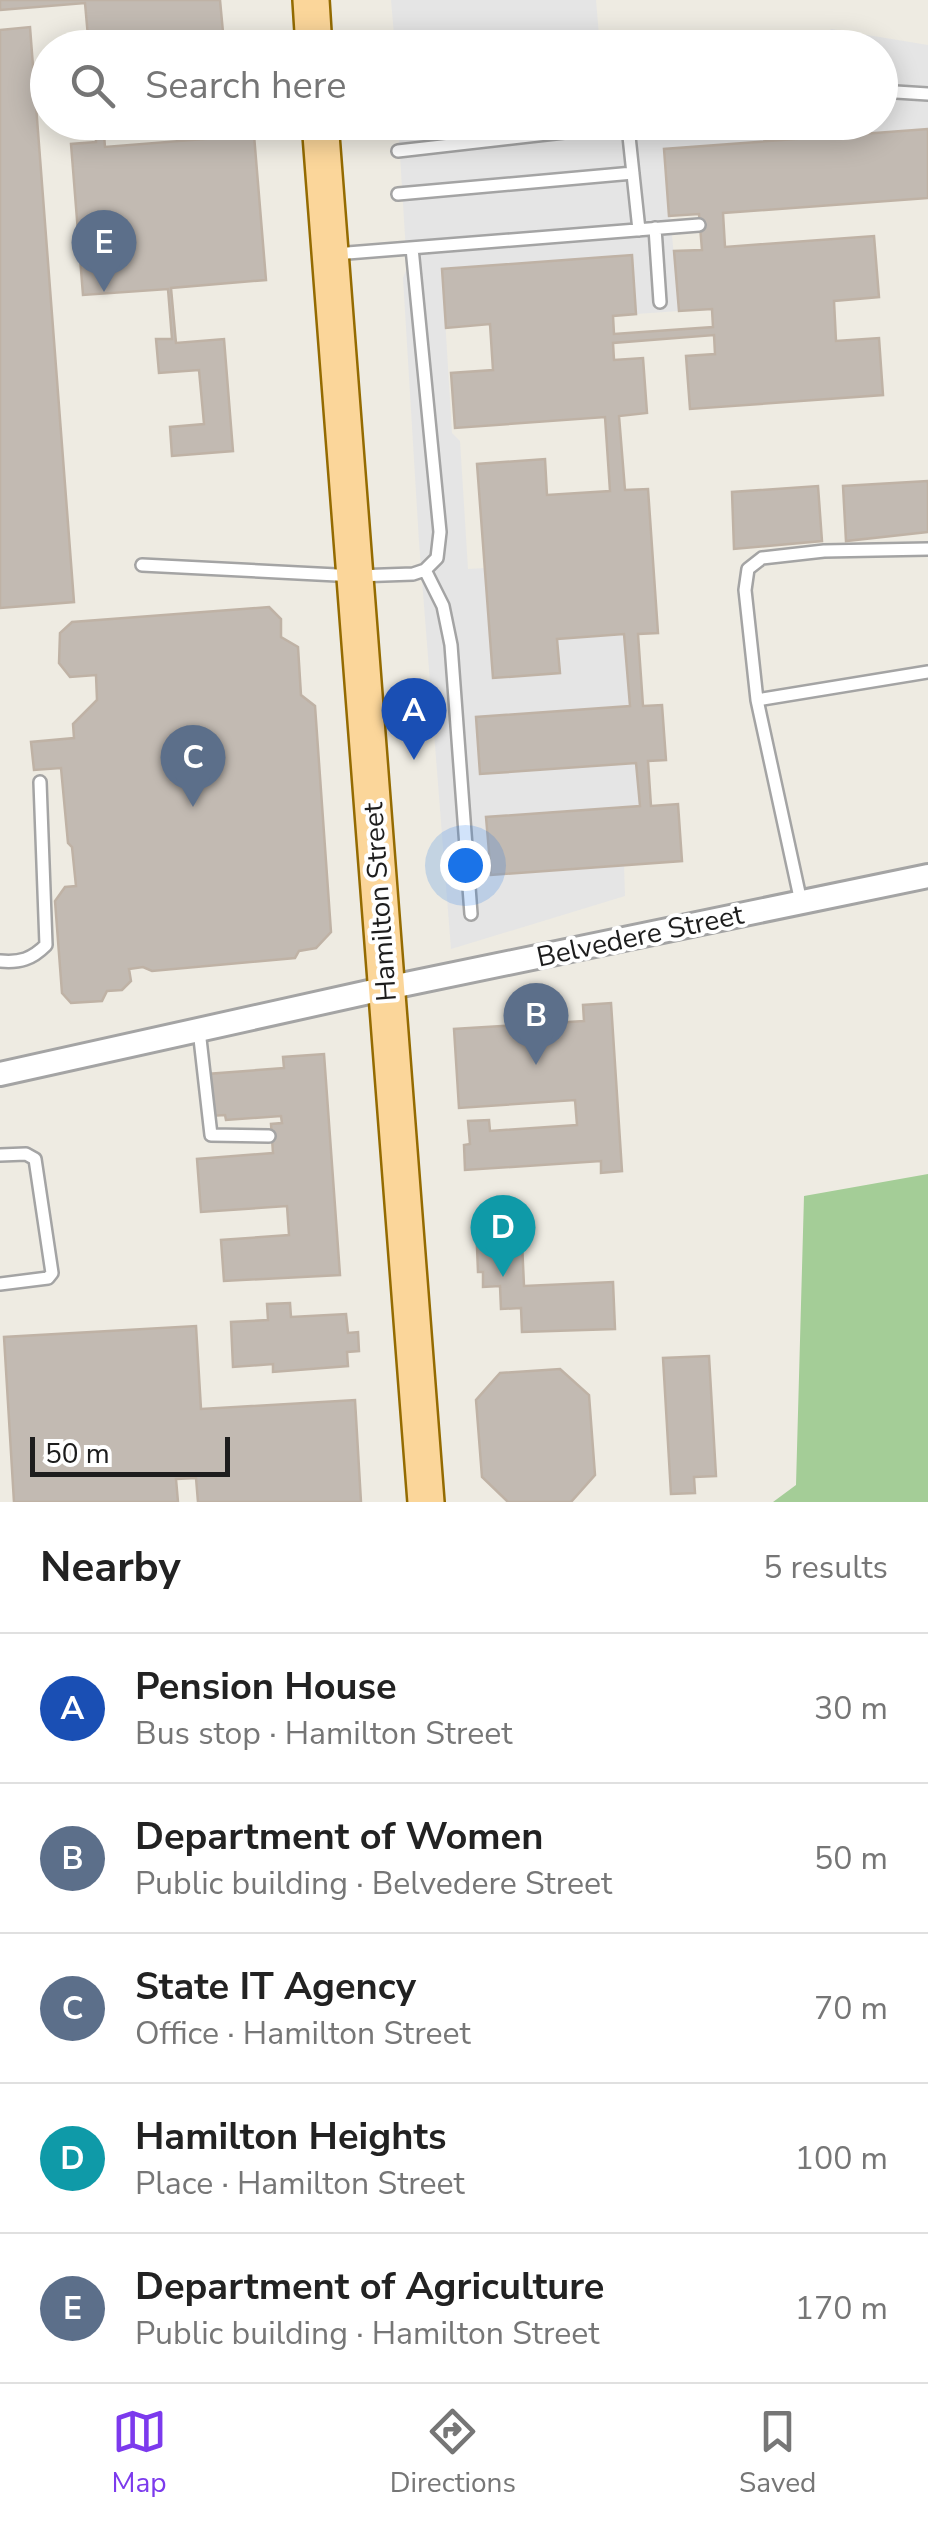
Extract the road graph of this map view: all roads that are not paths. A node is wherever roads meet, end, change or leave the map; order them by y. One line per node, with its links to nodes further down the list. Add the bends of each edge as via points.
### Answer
1 (311, 0): 2 (main road)
2 (313, 30)
3 (898, 92): 4 (lane)
4 (928, 94)
5 (321, 140): 15 (main road, Hamilton Street)
6 (503, 140): 8 (lane)
7 (629, 140): 9 (lane)
8 (398, 151)
9 (633, 173): 10 (lane); 13 (lane)
10 (398, 194)
11 (699, 225): 12 (lane)
12 (655, 228): 13 (lane); 16 (lane)
13 (639, 230): 14 (lane)
14 (412, 248): 15 (lane); 19 (lane, via 440,532 437,558)
15 (330, 254): 20 (main road, Hamilton Street)
16 (660, 302)
17 (928, 549): 22 (lane, via 824,551 762,558 748,569 744,590)
18 (142, 565): 20 (lane)
19 (426, 570): 20 (lane); 26 (lane, via 451,645)
20 (356, 576): 28 (main road, Hamilton Street)
21 (928, 672): 22 (lane)
22 (757, 700): 25 (lane)
23 (40, 782): 27 (lane, via 46,945 22,961)
24 (928, 876): 25 (street, Belvedere Street)
25 (801, 902): 28 (street, Belvedere Street)
26 (471, 914)
27 (0, 960)
28 (387, 988): 29 (street, Belvedere Street); 34 (main road, Hamilton Street)
29 (199, 1030): 30 (street, Belvedere Street); 31 (lane, via 211,1135)
30 (0, 1074)
31 (268, 1136)
32 (0, 1155): 33 (lane, via 35,1160 52,1273)
33 (0, 1284)
34 (426, 1502)

